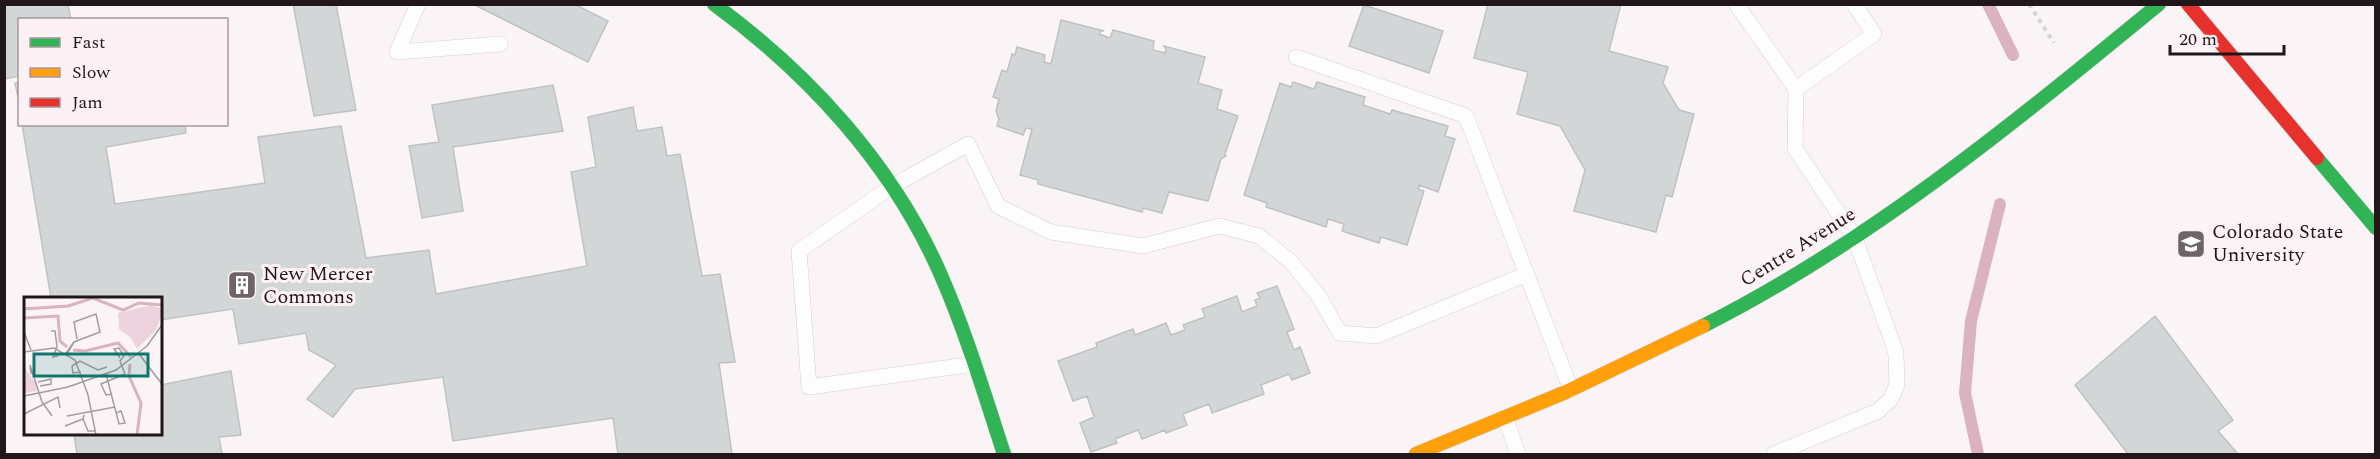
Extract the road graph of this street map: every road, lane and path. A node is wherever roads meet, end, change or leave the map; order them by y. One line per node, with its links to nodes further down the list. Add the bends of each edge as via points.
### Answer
1 (418, 4): 8 (lane, via 397,52)
2 (714, 4): 12 (street, via 792,67 849,129)
3 (1736, 4): 11 (lane)
4 (1854, 4): 11 (lane, via 1874,34)
5 (2030, 4): 10 (path)
6 (2159, 4): 10 (street, Centre Avenue)
7 (2188, 4): 13 (street)
8 (500, 44)
9 (1296, 57): 15 (lane, via 1466,116)
10 (2074, 74): 14 (street, Centre Avenue, via 1973,154)
11 (1796, 89): 14 (lane, via 1795,149)
12 (891, 187): 15 (lane, via 968,144 998,206 1051,232 1143,246 1219,226 1259,236 1291,262 1318,295 1340,333 1376,336); 16 (street, via 928,249 958,314); 16 (lane, via 799,251 809,387)
13 (2376, 228)
14 (1854, 236): 17 (street, Centre Avenue, via 1715,320); 22 (lane, via 1896,354 1897,385 1890,400 1878,411)
15 (1527, 274): 17 (lane)
16 (974, 364): 19 (street)
17 (1571, 390): 18 (street, Centre Avenue)
18 (1506, 419): 20 (street, Centre Avenue); 21 (lane)
19 (1004, 454)
20 (1416, 454)
21 (1518, 454)
22 (1774, 454)

